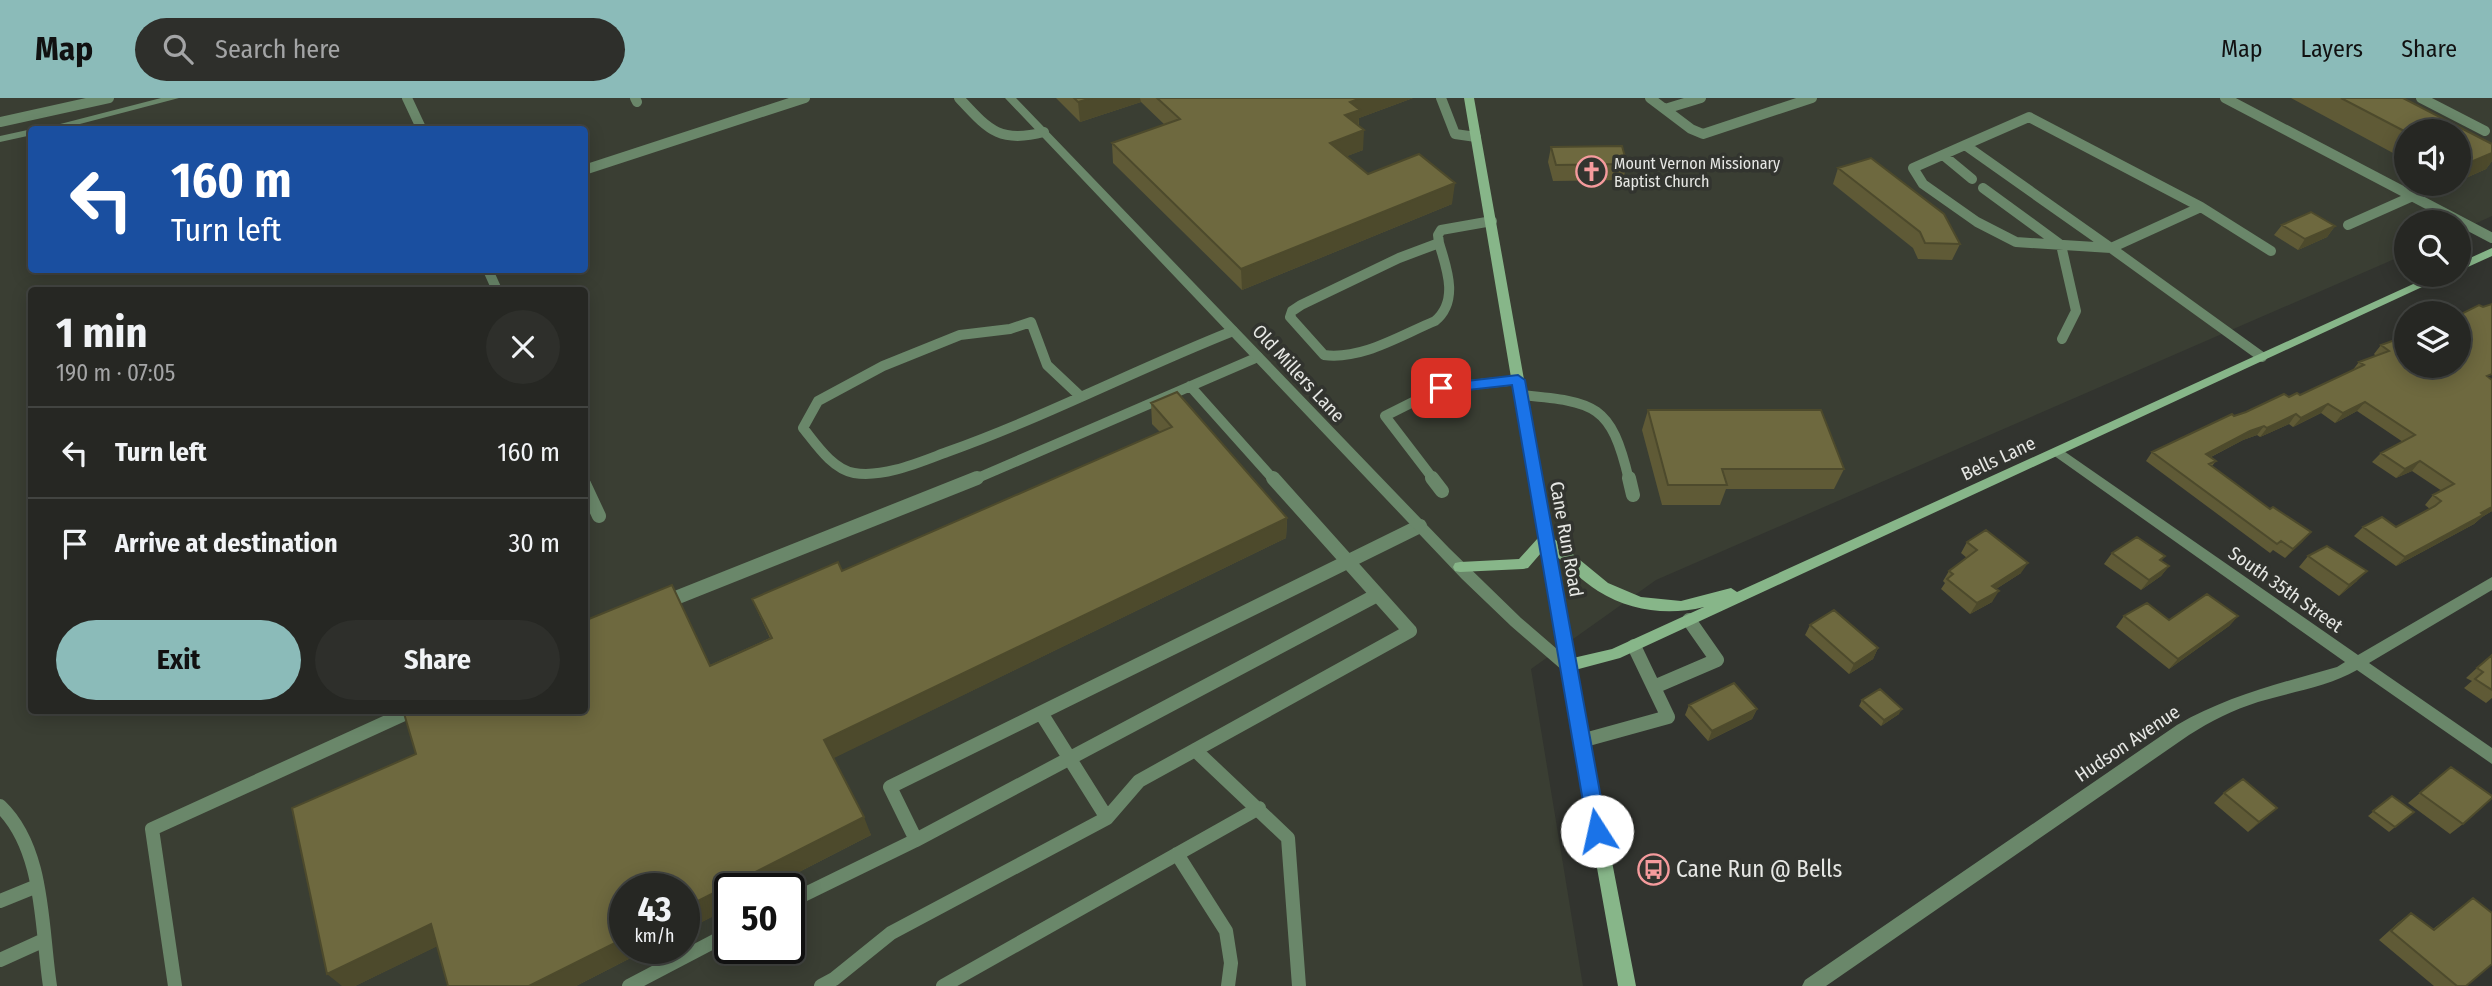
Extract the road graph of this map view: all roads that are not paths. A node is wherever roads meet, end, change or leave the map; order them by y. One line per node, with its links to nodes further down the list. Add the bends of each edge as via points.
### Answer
1 (109, 98): 15 (lane)
2 (174, 98): 16 (street)
3 (407, 98): 17 (lane)
4 (805, 98): 25 (lane)
5 (959, 98): 19 (lane, via 999,136 1013,139)
6 (1010, 98): 19 (street, Old Millers Lane)
7 (1441, 98): 21 (lane, via 1455,134)
8 (1469, 98): 21 (main road, Cane Run Road)
9 (1650, 98): 14 (lane)
10 (1701, 98): 14 (lane)
11 (1812, 98): 14 (lane, via 1703,134)
12 (2225, 98): 27 (lane)
13 (2421, 98): 18 (lane)
14 (1665, 109)
15 (0, 122)
16 (58, 126)
17 (420, 126)
18 (2485, 131)
19 (1044, 132): 41 (street, Old Millers Lane)
20 (28, 133): 22 (street)
21 (1476, 137): 31 (main road, Cane Run Road)
22 (0, 139)
23 (1965, 145): 24 (lane); 30 (lane, via 2028,117); 36 (lane)
24 (1943, 155): 26 (lane); 35 (lane, via 1913,168 1923,184 1977,222 2016,242)
25 (588, 169)
26 (1972, 178)
27 (2394, 186)
28 (1983, 188): 35 (lane)
29 (2413, 196): 32 (lane); 33 (lane)
30 (2201, 207): 36 (lane); 37 (lane)
31 (1492, 222): 34 (lane, via 1441,230); 45 (main road, Cane Run Road)
32 (2348, 225)
33 (2492, 237)
34 (1439, 243): 34 (lane, via 1301,305 1290,317 1330,357 1435,321 1446,313 1448,303)
35 (2061, 245): 36 (lane); 42 (lane, via 2076,311)
36 (2111, 248): 44 (lane)
37 (2271, 251)
38 (2492, 252): 39 (main road)
39 (2471, 262)
40 (2416, 287): 44 (main road, Bells Lane)
41 (1233, 331): 43 (street, Old Millers Lane); 48 (lane)
42 (2062, 339)
43 (1258, 357): 46 (lane); 54 (street, Old Millers Lane)
44 (2262, 357): 49 (main road, Bells Lane)
45 (1518, 380): 47 (main road, Cane Run Road); 50 (lane, via 1441,388 1385,416)
46 (1190, 386): 56 (lane); 61 (lane, via 946,492)
47 (1521, 395): 52 (lane, via 1558,399 1604,416 1614,428); 55 (main road, Cane Run Road)
48 (1081, 397): 48 (lane, via 934,457 868,474 841,468 803,428 818,401 883,366 960,335 1031,322 1041,359)
49 (2058, 452): 59 (main road, Bells Lane); 64 (street, South 35th Street)
50 (1442, 491)
51 (588, 493): 53 (lane)
52 (1633, 495)
53 (599, 516)
54 (1420, 526): 56 (lane); 57 (street, Old Millers Lane)
55 (1545, 538): 57 (main road, via 1523,564); 59 (main road, via 1603,587 1639,603 1681,607); 65 (main road, Cane Run Road)
56 (1348, 562): 60 (lane); 67 (lane)
57 (1460, 568): 65 (street, Old Millers Lane, via 1517,626)
58 (2492, 583): 64 (street, Hudson Avenue)
59 (1770, 584): 62 (main road, Bells Lane)
60 (1377, 595): 70 (lane, via 1410,631); 71 (lane)
61 (649, 608)
62 (1689, 620): 63 (main road, Bells Lane); 66 (lane, via 1717,660)
63 (1634, 646): 65 (main road, Bells Lane); 66 (lane)
64 (2357, 662): 72 (street, South 35th Street); 92 (street, Hudson Avenue, via 2341,672 2213,712)
65 (1567, 666): 69 (main road, Cane Run Road)
66 (1654, 687): 69 (lane, via 1668,717)
67 (1041, 713): 71 (lane); 76 (lane, via 890,787)
68 (404, 714): 85 (lane, via 152,830)
69 (1581, 741): 91 (main road, Cane Run Road)
70 (1195, 750): 74 (lane); 75 (lane, via 1139,781)
71 (1070, 756): 75 (lane); 76 (lane)
72 (2492, 757)
73 (0, 806): 78 (lane, via 18,824)
74 (1259, 808): 77 (lane); 90 (lane, via 1288,838)
75 (1107, 818): 87 (lane, via 891,933)
76 (916, 840): 79 (lane)
77 (1177, 854): 88 (lane); 89 (lane, via 1226,931 1231,962)
78 (37, 886): 80 (lane); 82 (lane)
79 (805, 894)
80 (0, 901)
81 (714, 941): 86 (lane)
82 (42, 942): 83 (lane); 84 (lane)
83 (0, 960)
84 (50, 986)
85 (175, 986)
86 (629, 986)
87 (821, 986)
88 (943, 986)
89 (1228, 986)
90 (1299, 986)
91 (1627, 986)
92 (1811, 986)

